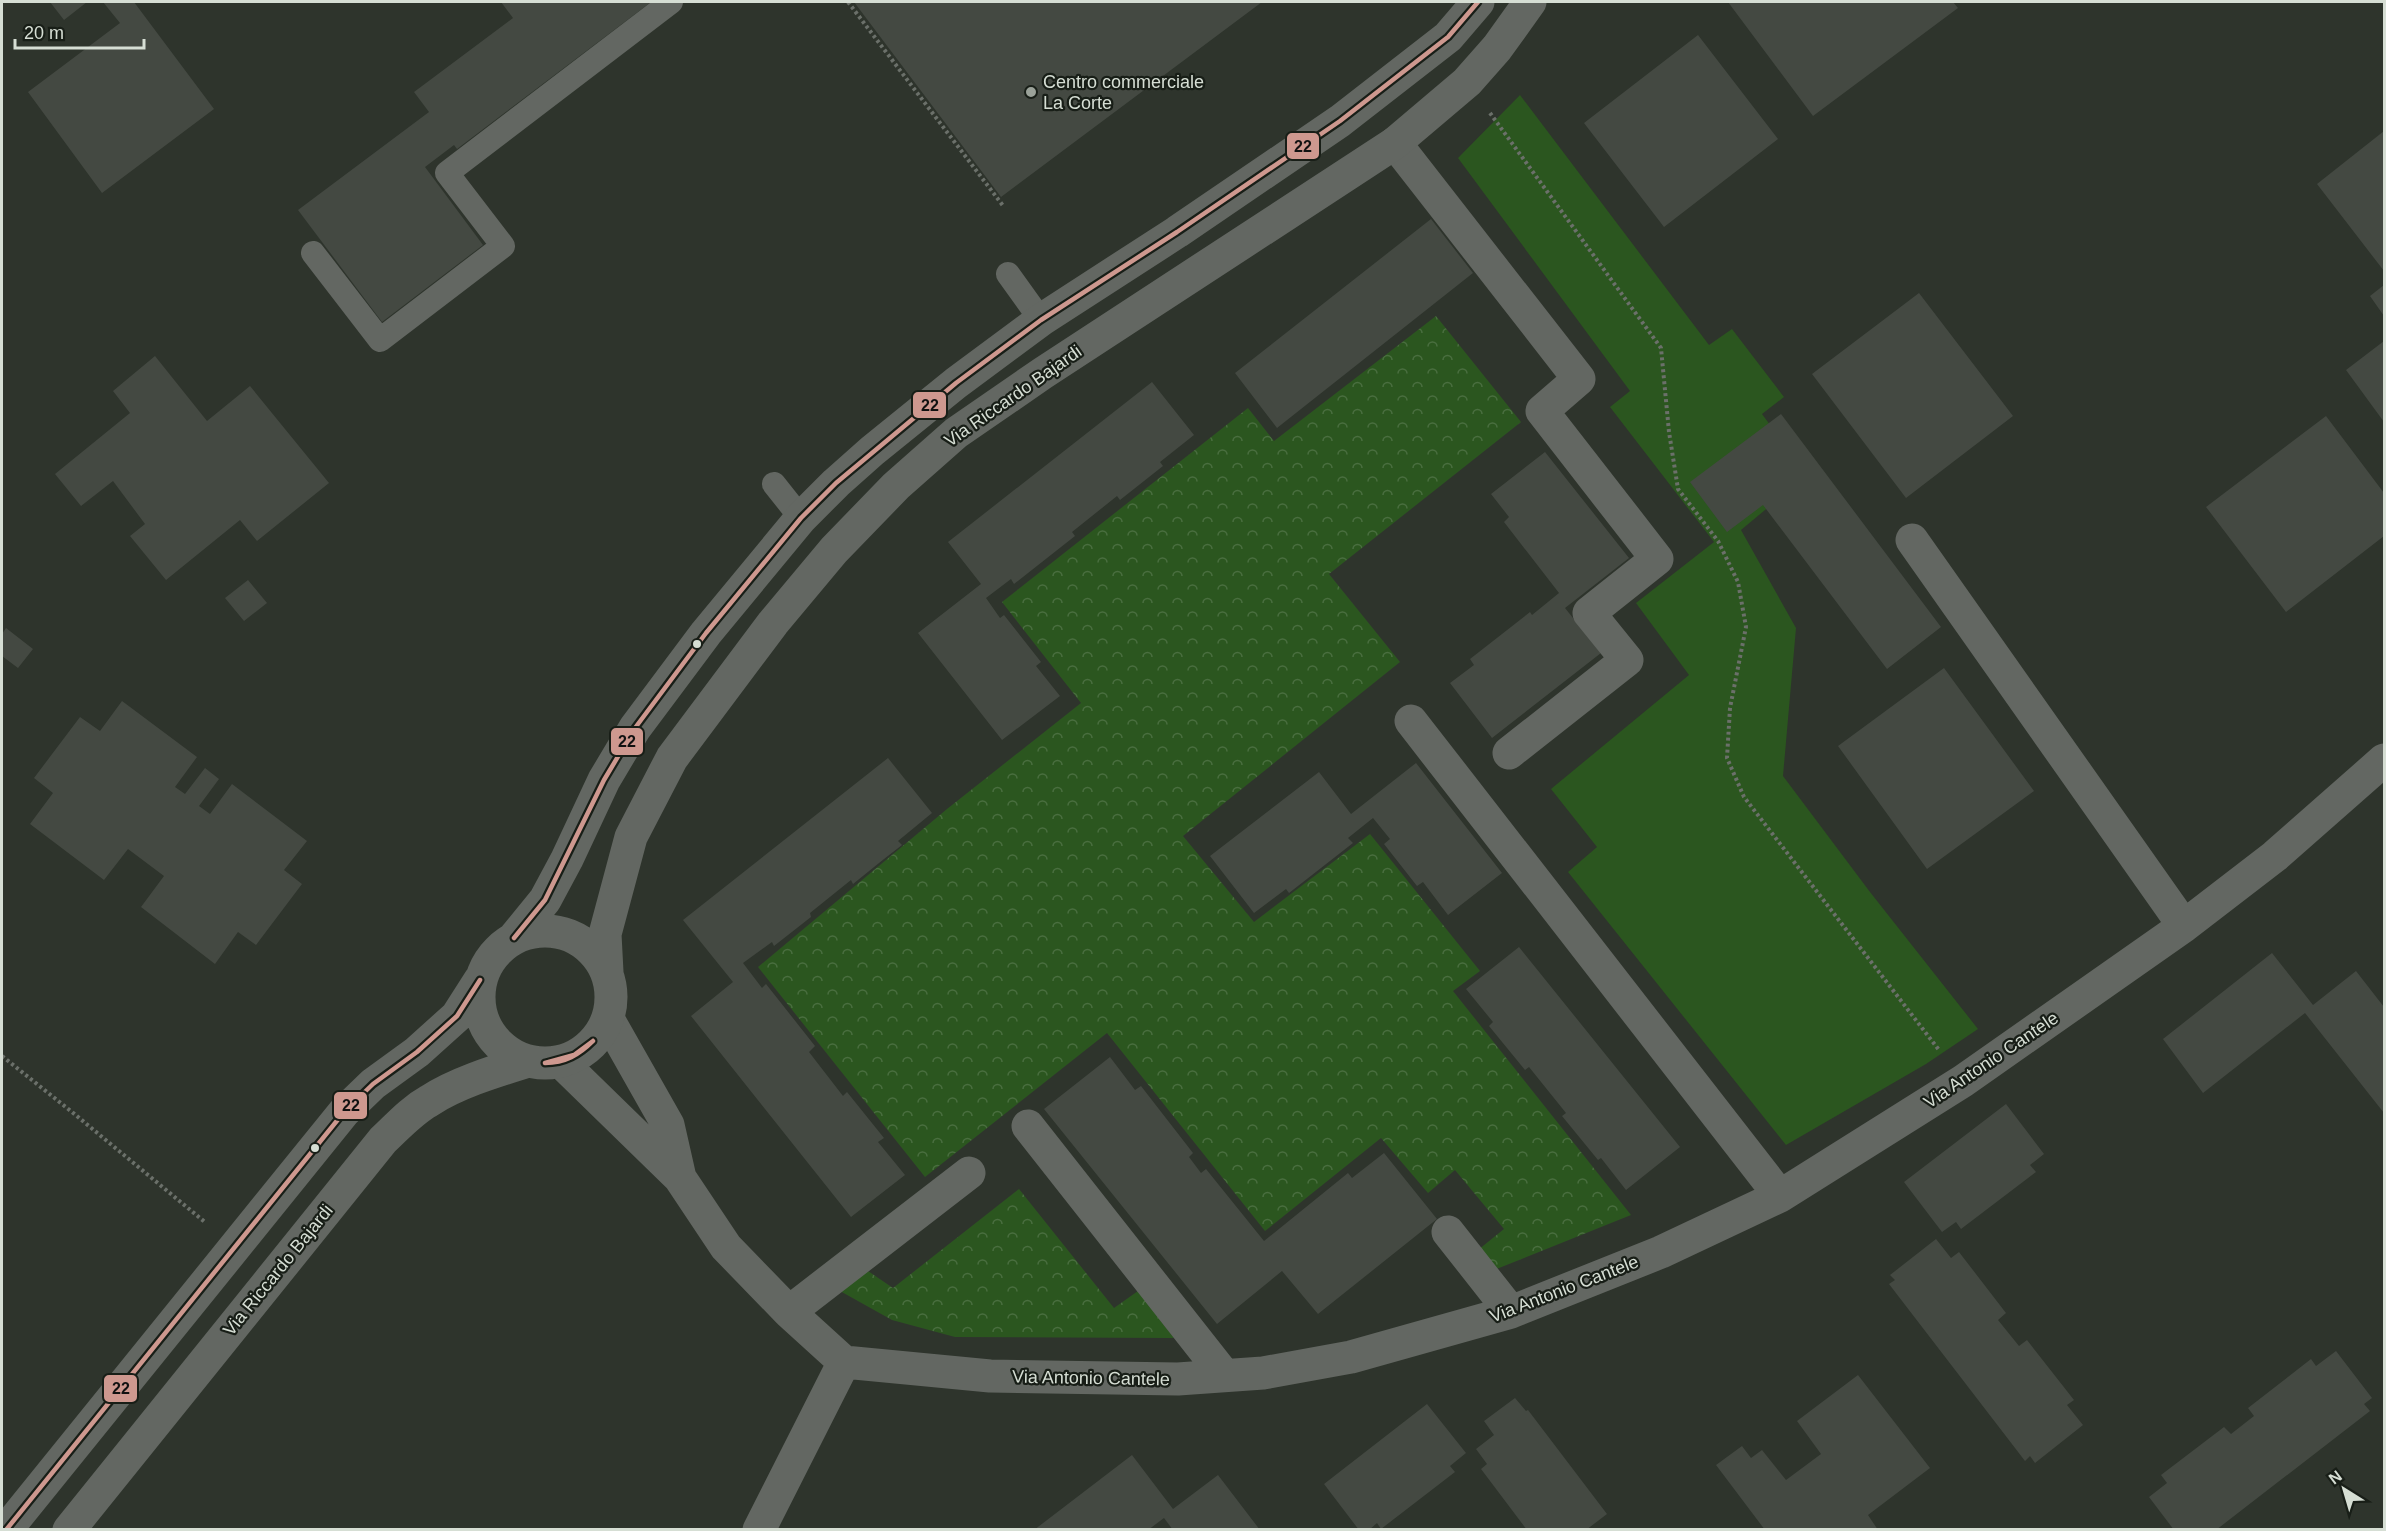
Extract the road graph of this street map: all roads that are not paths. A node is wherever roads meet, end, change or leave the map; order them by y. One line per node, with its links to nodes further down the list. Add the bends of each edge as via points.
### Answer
1 (671, 2): 5 (lane, via 447,172 503,246 380,340)
2 (1478, 2): 7 (street, Via Riccardo Bajardi, via 1448,37 1340,121)
3 (1530, 2): 4 (street, Via Riccardo Bajardi, via 1467,82)
4 (1395, 143): 12 (street, via 1579,380 1542,411 1657,559 1589,613 1627,660); 16 (street, Via Riccardo Bajardi, via 956,433 896,486 834,550 773,623 672,758 631,837 605,934)
5 (312, 253)
6 (1008, 274): 7 (lane)
7 (1041, 320): 9 (street, Via Riccardo Bajardi, via 872,450)
8 (774, 484): 9 (lane)
9 (801, 518): 15 (street, Via Riccardo Bajardi, via 706,633 635,728 604,780 545,900)
10 (1912, 540): 14 (street)
11 (1411, 721): 24 (street)
12 (1509, 753)
13 (2385, 760): 14 (street, Via Antonio Cantele, via 2275,856)
14 (2184, 926): 24 (street, Via Antonio Cantele, via 1963,1081)
15 (514, 938): 16 (street, Via Riccardo Bajardi, via 531,932 568,935 597,956); 17 (street, Via Riccardo Bajardi, via 493,956)
16 (607, 972): 18 (street, Via Riccardo Bajardi, via 611,1003)
17 (480, 980): 19 (street, Via Riccardo Bajardi, via 480,1014 487,1031 512,1055); 30 (street, Via Riccardo Bajardi, via 457,1016 344,1112)
18 (608, 1018): 20 (street, via 590,1045); 23 (street, via 668,1125)
19 (528, 1061): 20 (street, Via Riccardo Bajardi); 31 (street, Via Riccardo Bajardi, via 430,1100 383,1140)
20 (561, 1062): 23 (street)
21 (1028, 1126): 29 (street)
22 (969, 1173): 26 (street)
23 (680, 1178): 26 (street, via 726,1247)
24 (1780, 1196): 27 (street, Via Antonio Cantele, via 1660,1252)
25 (1448, 1232): 27 (street)
26 (789, 1312): 28 (street)
27 (1511, 1312): 29 (street, Via Antonio Cantele, via 1351,1357 1263,1373)
28 (844, 1362): 29 (street, Via Antonio Cantele, via 990,1376 1178,1379); 32 (street)
29 (1224, 1375)
30 (8, 1517)
31 (69, 1530)
32 (759, 1530)

